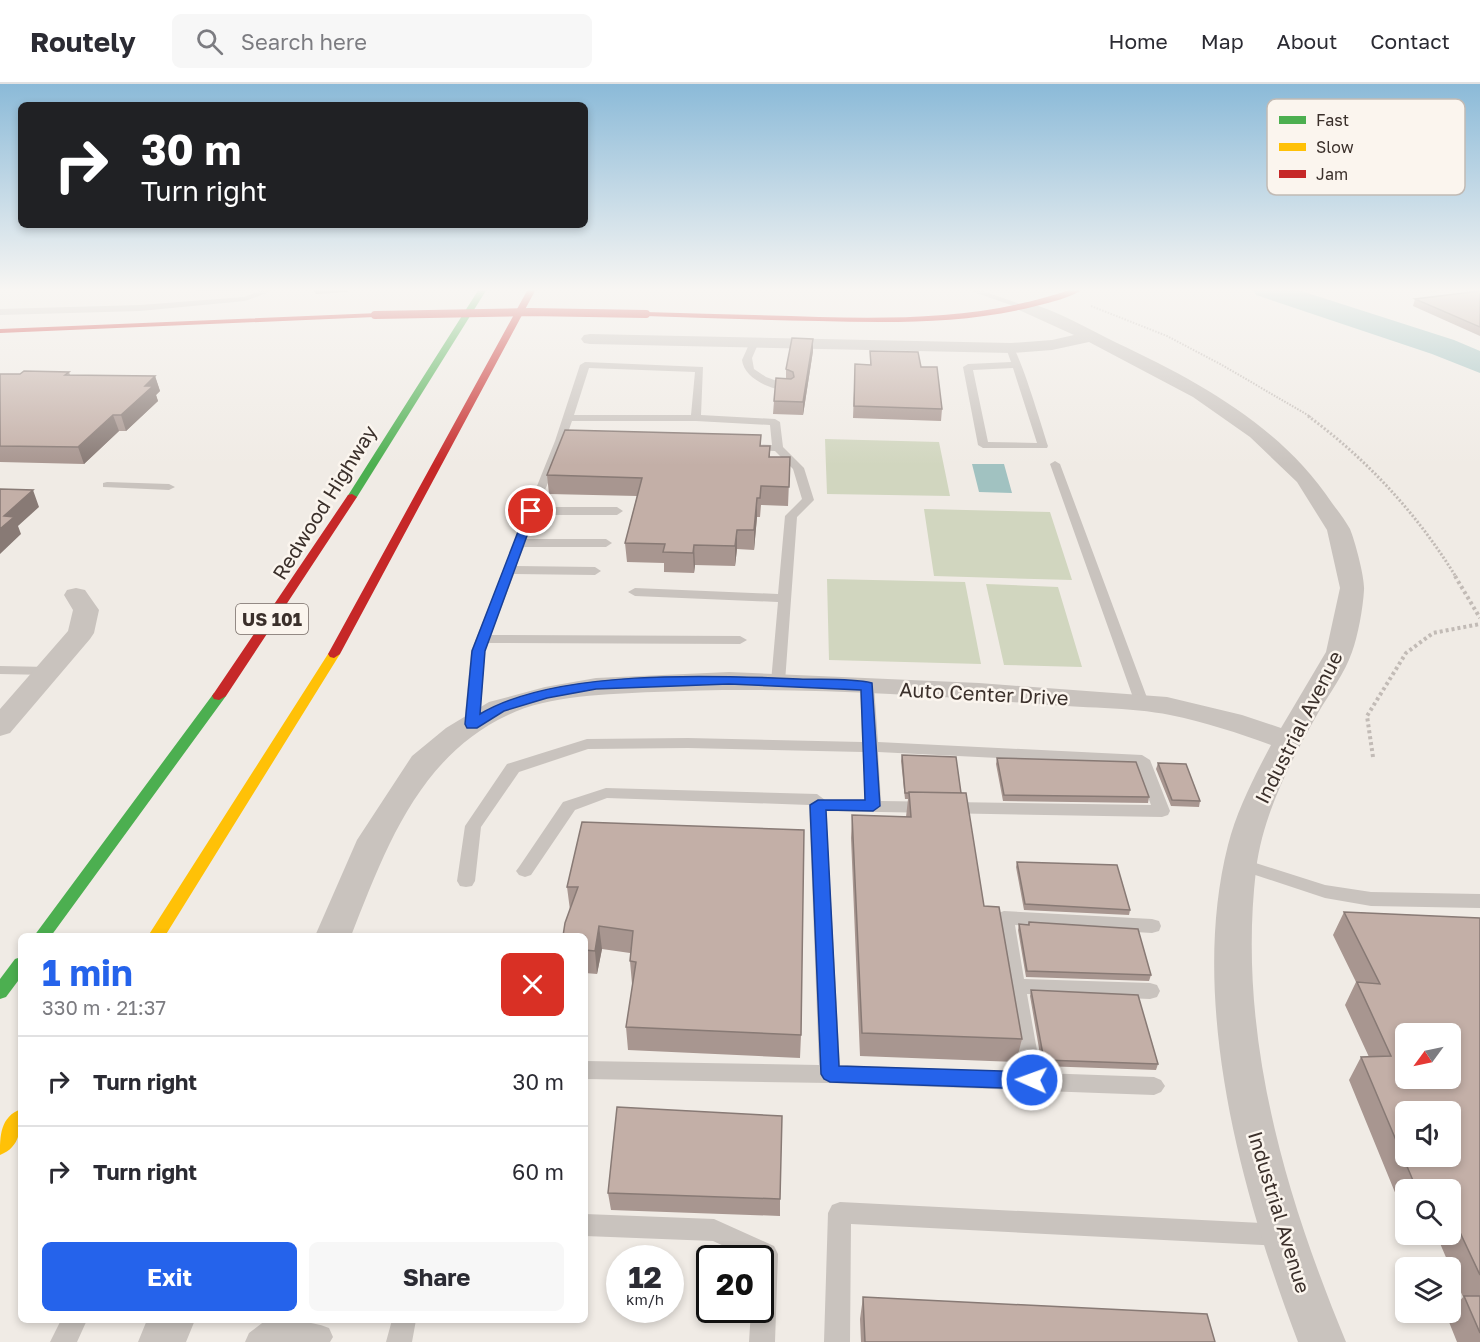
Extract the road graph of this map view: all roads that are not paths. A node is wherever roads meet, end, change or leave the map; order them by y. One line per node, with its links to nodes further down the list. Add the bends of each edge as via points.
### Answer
1 (448, 348): 46 (main road, Redwood Highway / US 101, via 237,672)
2 (500, 348): 47 (main road, via 345,636)
3 (752, 348): 9 (lane, via 747,364 752,372)
4 (998, 348): 5 (street)
5 (1011, 348): 6 (street); 8 (lane)
6 (1015, 348)
7 (1112, 348): 37 (street, Industrial Avenue, via 1217,404 1284,457 1312,486 1346,544 1353,574 1348,623 1338,654)
8 (1017, 365): 8 (lane, via 1043,446 983,446 968,367)
9 (788, 388)
10 (568, 418): 11 (lane); 11 (lane, via 585,365 700,369); 12 (lane)
11 (696, 418): 15 (lane, via 775,422)
12 (560, 441): 13 (lane); 19 (lane)
13 (594, 442)
14 (732, 446): 15 (lane)
15 (778, 448): 27 (lane, via 798,468 808,500 791,516)
16 (1055, 464): 34 (lane)
17 (107, 485): 18 (lane)
18 (169, 487)
19 (531, 511): 20 (lane); 21 (lane)
20 (616, 511)
21 (519, 543): 22 (lane); 23 (lane)
22 (606, 543)
23 (509, 570): 24 (lane); 28 (lane)
24 (595, 571)
25 (635, 592): 27 (lane)
26 (76, 596): 31 (street, via 86,610 81,633)
27 (785, 598): 32 (lane)
28 (483, 639): 29 (lane); 35 (lane, via 478,651)
29 (740, 640)
30 (0, 670): 31 (lane)
31 (48, 671): 36 (street)
32 (778, 682): 33 (street, Auto Center Drive); 35 (street, Auto Center Drive, via 729,680 596,686 499,708)
33 (867, 686): 34 (street, Auto Center Drive); 38 (lane)
34 (1142, 703): 37 (street, Auto Center Drive, via 1197,711)
35 (472, 724): 48 (street, Auto Center Drive, via 423,763 374,840)
36 (0, 727)
37 (1289, 741): 41 (street, Industrial Avenue, via 1253,814)
38 (870, 747): 40 (lane); 40 (lane, via 1142,760 1162,811); 43 (lane, via 587,744 513,768 473,826)
39 (818, 805): 40 (lane); 42 (lane, via 817,800 606,793 569,806); 54 (lane)
40 (873, 806)
41 (1240, 864): 44 (lane, via 1325,891 1360,897); 60 (street, Industrial Avenue, via 1232,981 1240,1052 1256,1136)
42 (525, 871)
43 (466, 881)
44 (1480, 901)
45 (1152, 926): 50 (lane, via 1004,918)
46 (44, 933)
47 (158, 933)
48 (334, 933)
49 (18, 968): 52 (main road)
50 (1016, 986): 51 (lane); 55 (lane)
51 (1150, 991)
52 (0, 993)
53 (588, 1070): 54 (lane)
54 (830, 1074): 55 (lane)
55 (1032, 1080): 56 (lane)
56 (1154, 1086)
57 (18, 1122): 58 (main road)
58 (0, 1146)
59 (588, 1225): 69 (lane, via 714,1230 766,1254)
60 (1282, 1235): 70 (lane, via 840,1213); 71 (street, Industrial Avenue)
61 (73, 1323): 65 (lane)
62 (170, 1323): 66 (street)
63 (403, 1323): 68 (lane)
64 (320, 1337): 67 (lane, via 272,1330)
65 (63, 1342)
66 (162, 1342)
67 (258, 1342)
68 (399, 1342)
69 (762, 1342)
70 (837, 1342)
71 (1322, 1342)

